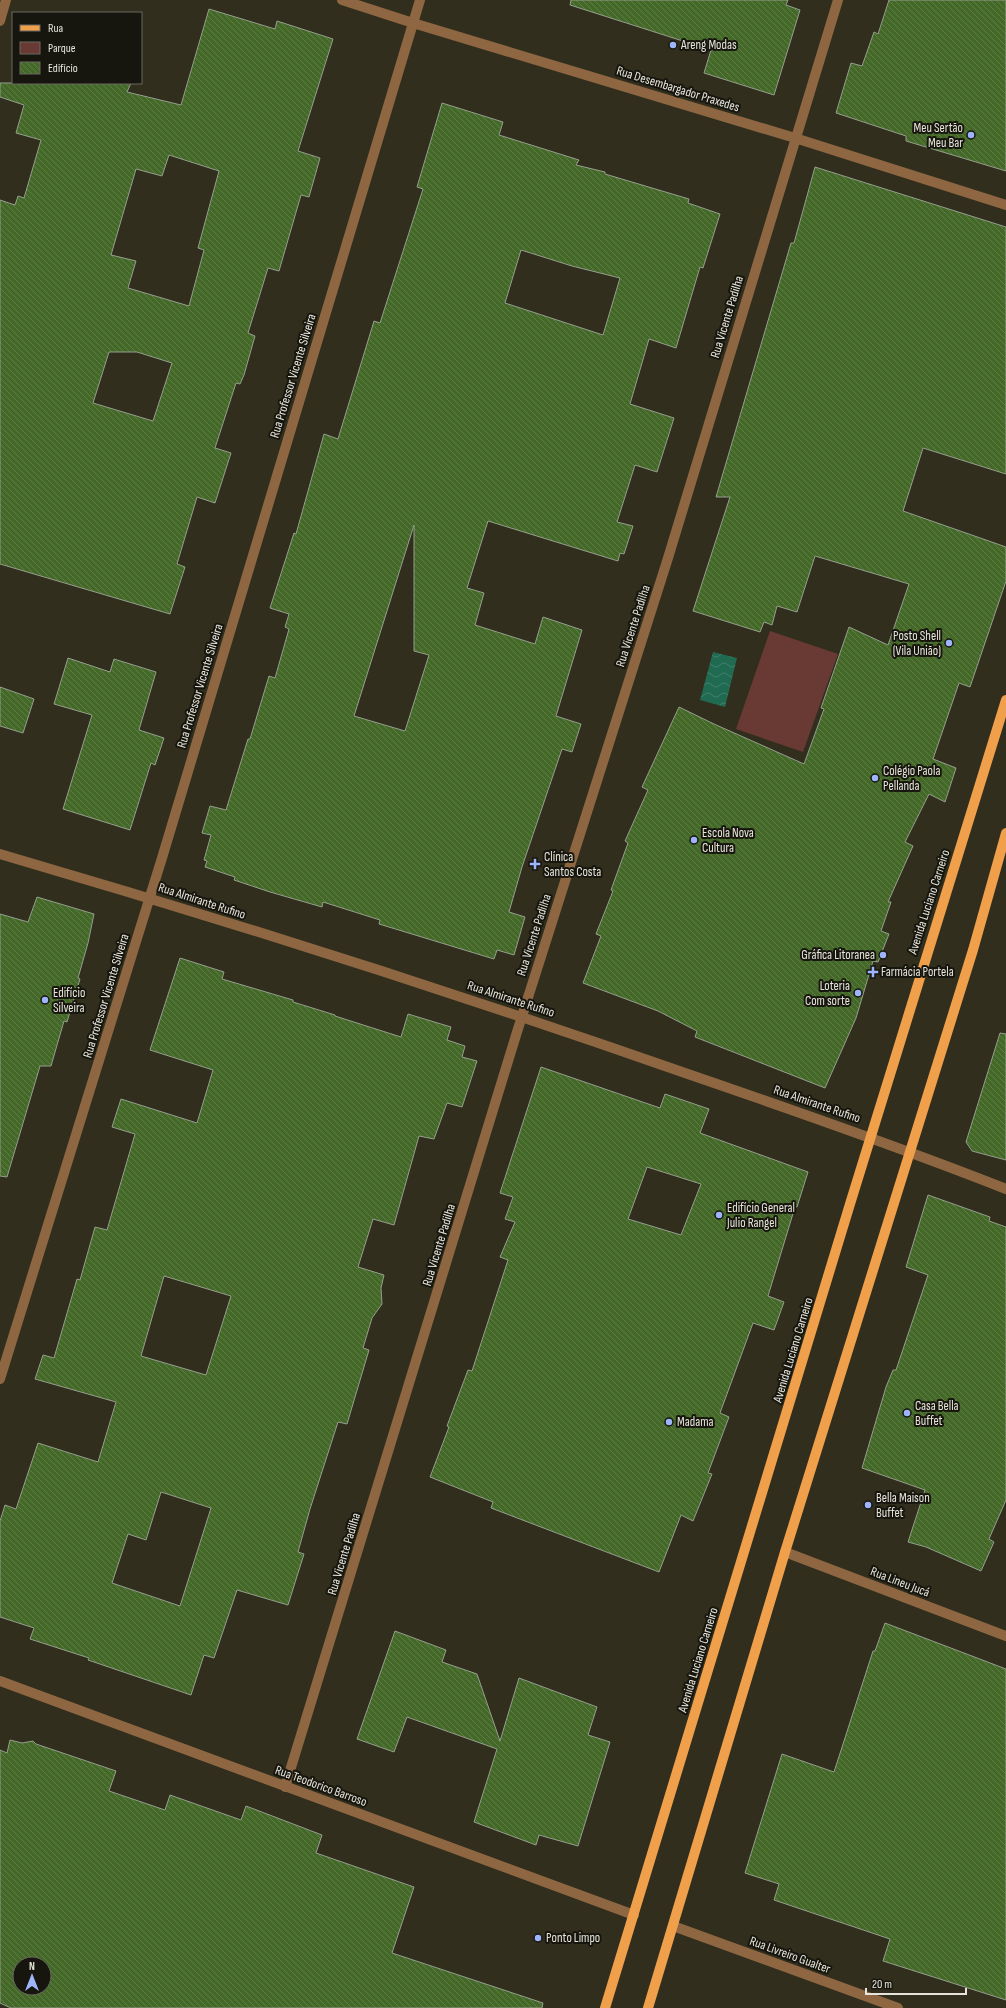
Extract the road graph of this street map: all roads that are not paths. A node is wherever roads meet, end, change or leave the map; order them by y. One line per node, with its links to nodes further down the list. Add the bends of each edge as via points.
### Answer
1 (6, 0): 5 (street)
2 (342, 0): 6 (street, Rua Desembargador Praxedes)
3 (420, 0): 6 (street, Rua Professor Vicente Silveira)
4 (838, 0): 7 (street, Rua Vicente Padilha)
5 (0, 21)
6 (413, 23): 7 (street, Rua Desembargador Praxedes); 12 (street, Rua Professor Vicente Silveira)
7 (795, 138): 8 (street, Rua Desembargador Praxedes); 13 (street, Rua Vicente Padilha, via 668,558)
8 (1006, 205)
9 (1006, 700): 14 (main road, Avenida Luciano Carneiro, via 914,991)
10 (1006, 834): 15 (main road)
11 (0, 854): 12 (street, Rua Almirante Rufino)
12 (150, 898): 13 (street, Rua Almirante Rufino); 17 (street, Rua Professor Vicente Silveira)
13 (523, 1016): 14 (street, Rua Almirante Rufino); 21 (street, Rua Vicente Padilha)
14 (872, 1137): 15 (street, Rua Almirante Rufino); 22 (main road, Avenida Luciano Carneiro)
15 (912, 1152): 16 (street, Rua Almirante Rufino); 18 (main road)
16 (1006, 1189)
17 (0, 1379)
18 (785, 1552): 19 (street, Rua Lineu Jucá); 23 (main road)
19 (1006, 1636)
20 (0, 1681): 21 (street, Rua Teodorico Barroso)
21 (285, 1786): 22 (street, Rua Teodorico Barroso)
22 (634, 1915): 24 (main road, Avenida Luciano Carneiro)
23 (673, 1926): 25 (main road); 26 (street, Rua Livreiro Gualter)
24 (605, 2008)
25 (648, 2008)
26 (898, 2008)

